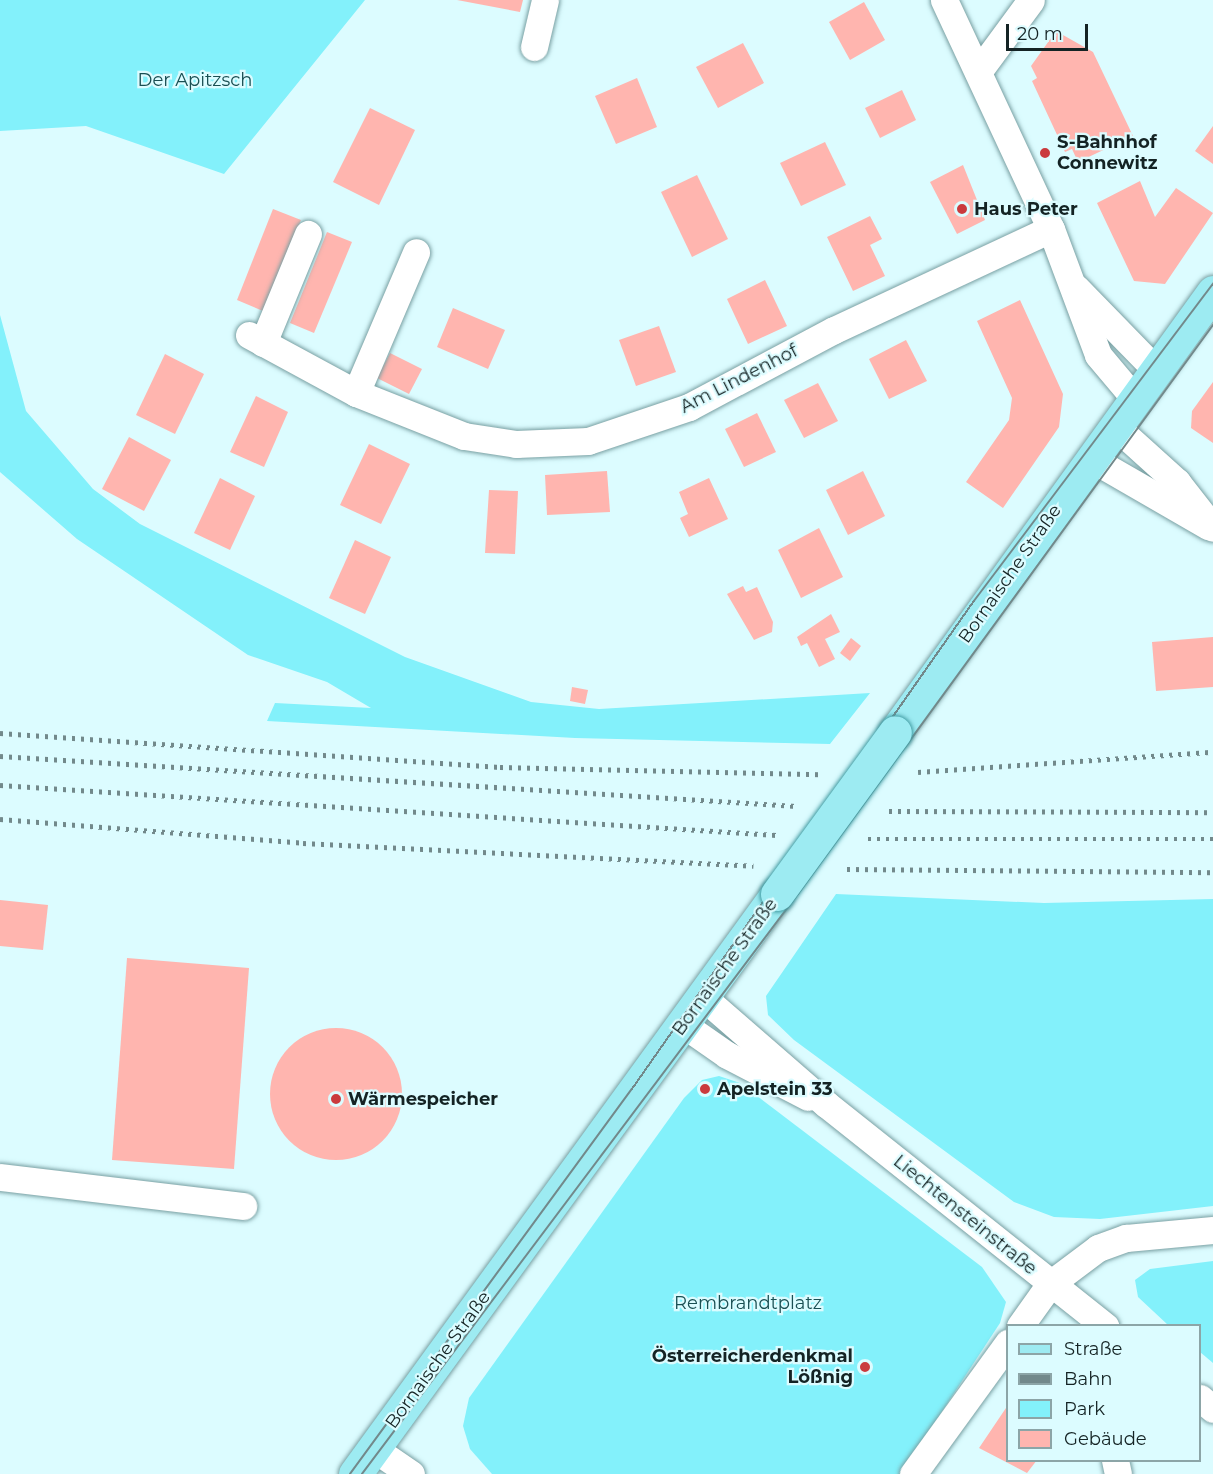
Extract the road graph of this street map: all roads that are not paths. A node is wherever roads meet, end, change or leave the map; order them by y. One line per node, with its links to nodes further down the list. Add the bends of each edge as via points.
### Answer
1 (545, 0): 4 (street)
2 (944, 0): 5 (street)
3 (1031, 0): 5 (street)
4 (534, 47)
5 (978, 72): 6 (street)
6 (1051, 229): 9 (street); 12 (street, Am Lindenhof, via 834,330 689,407 588,441 516,444 464,435)
7 (308, 234): 12 (street, Am Lindenhof, via 256,339)
8 (416, 252): 12 (street)
9 (1074, 284): 11 (street); 13 (street, via 1078,313 1098,355)
10 (1213, 292): 11 (main road, Bornaische Straße)
11 (1156, 370): 13 (main road, Bornaische Straße)
12 (356, 393)
13 (1135, 399): 14 (main road, Bornaische Straße)
14 (1116, 426): 15 (main road, Bornaische Straße); 16 (street, via 1177,482)
15 (1092, 459): 16 (street); 17 (main road, Bornaische Straße, bridge)
16 (1213, 528)
17 (704, 998): 18 (main road, Bornaische Straße); 19 (street, Liechtensteinstraße)
18 (684, 1025): 19 (street, Liechtensteinstraße, via 727,1055); 29 (main road, Bornaische Straße)
19 (826, 1104): 23 (street, Liechtensteinstraße)
20 (0, 1177): 21 (street)
21 (243, 1206)
22 (1213, 1230): 23 (street, via 1126,1238 1098,1248)
23 (1050, 1284): 24 (street); 25 (street, Liechtensteinstraße)
24 (1021, 1324)
25 (1102, 1324)
26 (1006, 1346): 31 (street)
27 (1201, 1399): 28 (street)
28 (1213, 1409)
29 (364, 1461): 30 (street)
30 (411, 1474)
31 (913, 1474)

